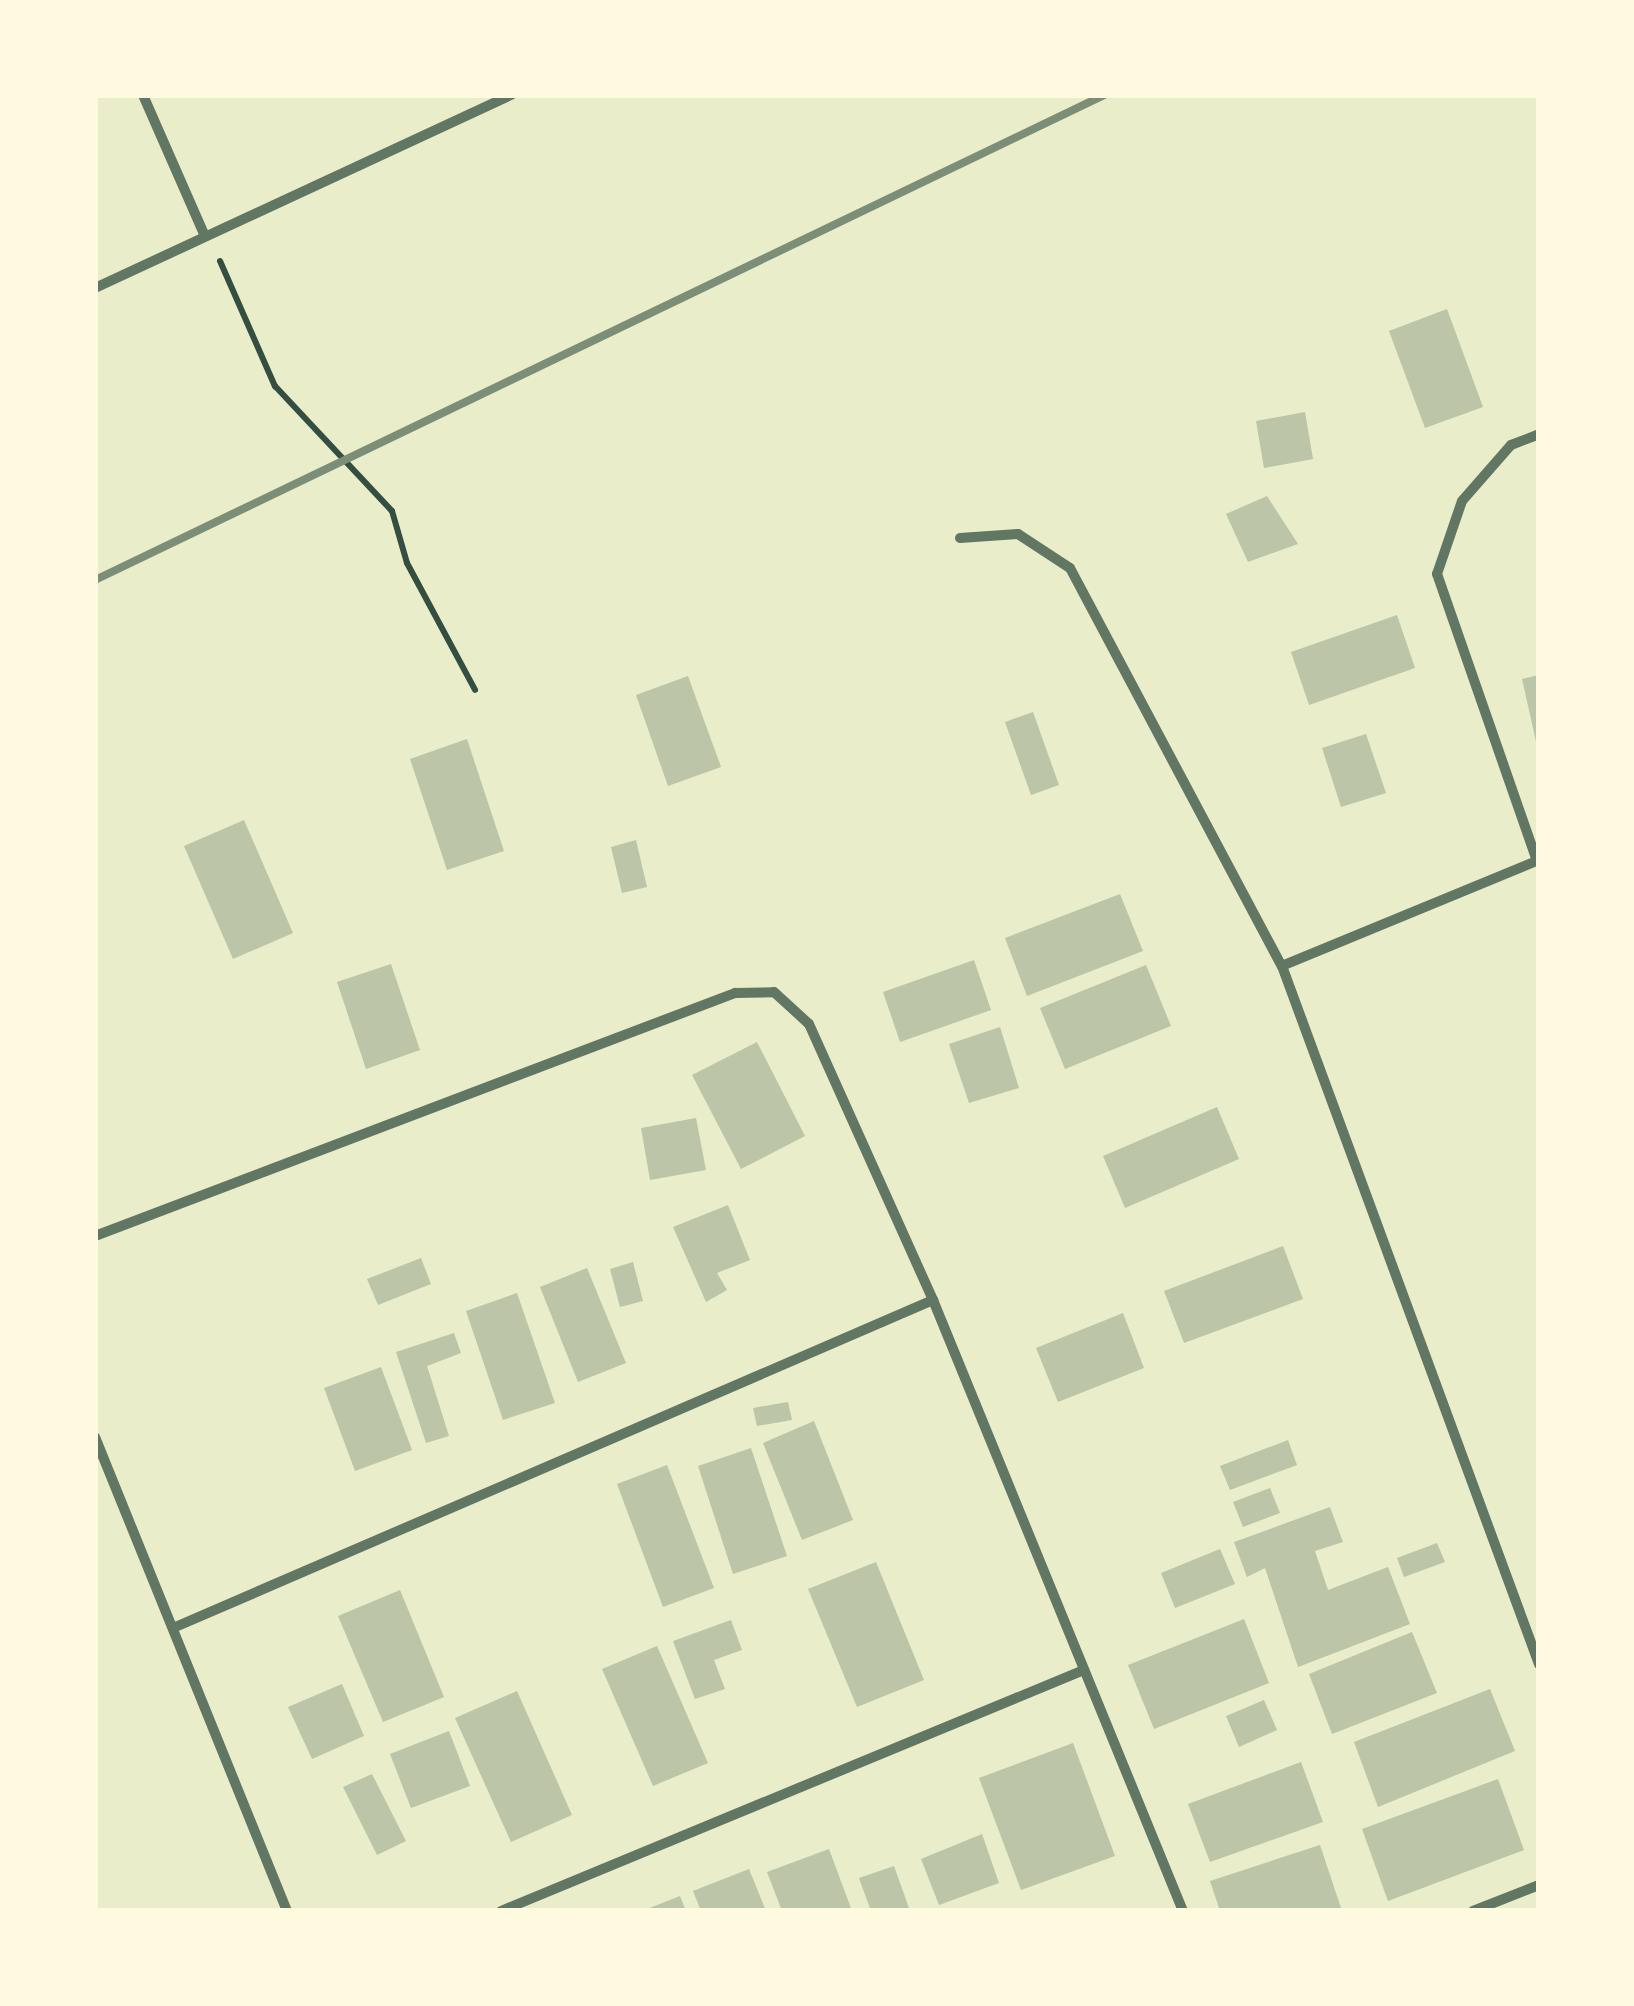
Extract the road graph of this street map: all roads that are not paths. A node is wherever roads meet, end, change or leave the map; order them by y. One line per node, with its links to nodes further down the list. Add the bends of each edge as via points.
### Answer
1 (143, 95): 3 (street)
2 (512, 95): 3 (street)
3 (204, 234): 4 (street)
4 (95, 288)
5 (1539, 434): 7 (street, via 1512,446 1462,501 1437,574)
6 (960, 538): 8 (street, via 1018,534 1070,568)
7 (1538, 861): 8 (street)
8 (1282, 966): 13 (street)
9 (95, 1236): 10 (street, via 735,993 774,992 810,1024)
10 (933, 1300): 12 (street); 14 (street)
11 (95, 1437): 12 (street)
12 (173, 1628): 16 (street)
13 (1539, 1664)
14 (1084, 1670): 17 (street); 18 (street)
15 (1539, 1885): 19 (street)
16 (288, 1911)
17 (501, 1911)
18 (1183, 1911)
19 (1473, 1911)

